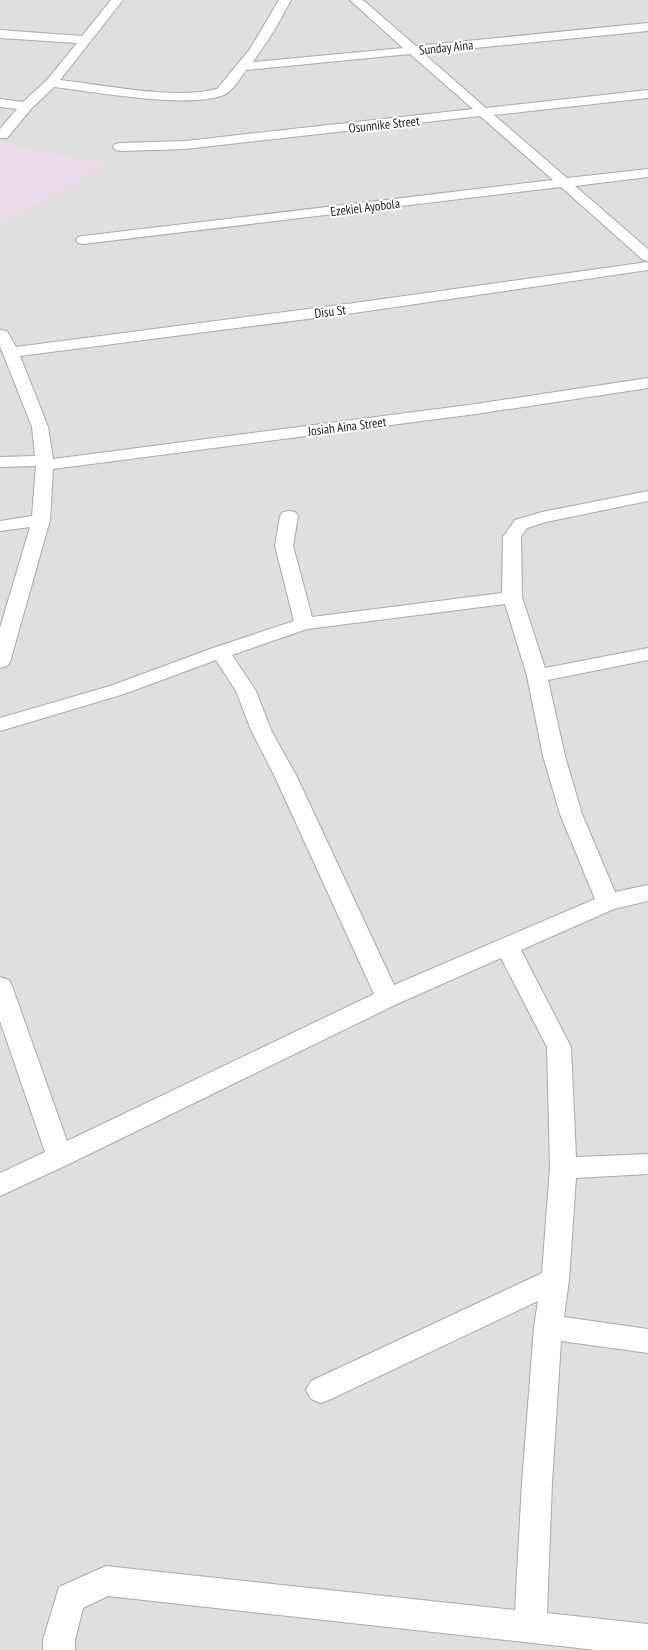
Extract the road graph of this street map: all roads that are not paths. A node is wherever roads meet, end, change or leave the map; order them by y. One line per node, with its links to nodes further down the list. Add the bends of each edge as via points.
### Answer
1 (117, 0): 6 (street)
2 (285, 0): 8 (street, via 266,36)
3 (356, 0): 7 (street)
4 (648, 27): 7 (street, Sunday Aina)
5 (0, 34): 6 (street)
6 (85, 40): 9 (street)
7 (413, 50): 8 (street, Sunday Aina); 13 (street)
8 (243, 67): 9 (street, via 221,92 200,97)
9 (51, 83): 12 (street)
10 (648, 94): 13 (street, Osunnike Street)
11 (0, 103): 12 (street)
12 (26, 106): 14 (street)
13 (484, 113): 15 (street, Osunnike Street, via 185,145); 17 (street)
14 (2, 135)
15 (120, 147)
16 (648, 173): 17 (street, Ezekiel Ayobola)
17 (562, 183): 18 (street, Ezekiel Ayobola); 19 (street)
18 (83, 240)
19 (648, 257)
20 (648, 266): 22 (street, Disu St, via 354,308)
21 (1, 334): 22 (street)
22 (11, 352): 25 (street, via 40,427)
23 (648, 383): 25 (street, Josiah Aina Street, via 476,409)
24 (0, 462): 25 (street, Josiah Aina Street)
25 (45, 463): 28 (street)
26 (648, 496): 30 (street, via 542,517 521,524 512,537)
27 (289, 516): 31 (street, via 284,546)
28 (41, 520): 29 (street); 34 (street)
29 (0, 526)
30 (512, 597): 31 (street); 35 (street)
31 (304, 624): 32 (street)
32 (220, 652): 36 (street, via 117,690); 41 (street, via 246,691 261,730 286,777)
33 (648, 654): 35 (street)
34 (0, 662)
35 (537, 676): 38 (street, via 554,756 571,814)
36 (0, 725)
37 (648, 893): 38 (street)
38 (608, 902): 39 (street)
39 (507, 946): 41 (street); 44 (street, via 559,1047)
40 (0, 986): 42 (street)
41 (388, 998): 42 (street)
42 (60, 1157): 45 (street)
43 (648, 1164): 44 (street)
44 (563, 1168): 46 (street)
45 (0, 1185)
46 (556, 1280): 47 (street); 49 (street)
47 (548, 1327): 48 (street); 50 (street)
48 (648, 1341)
49 (321, 1390)
50 (530, 1626): 51 (street); 52 (street, via 106,1581 70,1598 59,1640)
51 (648, 1640)
52 (59, 1650)

